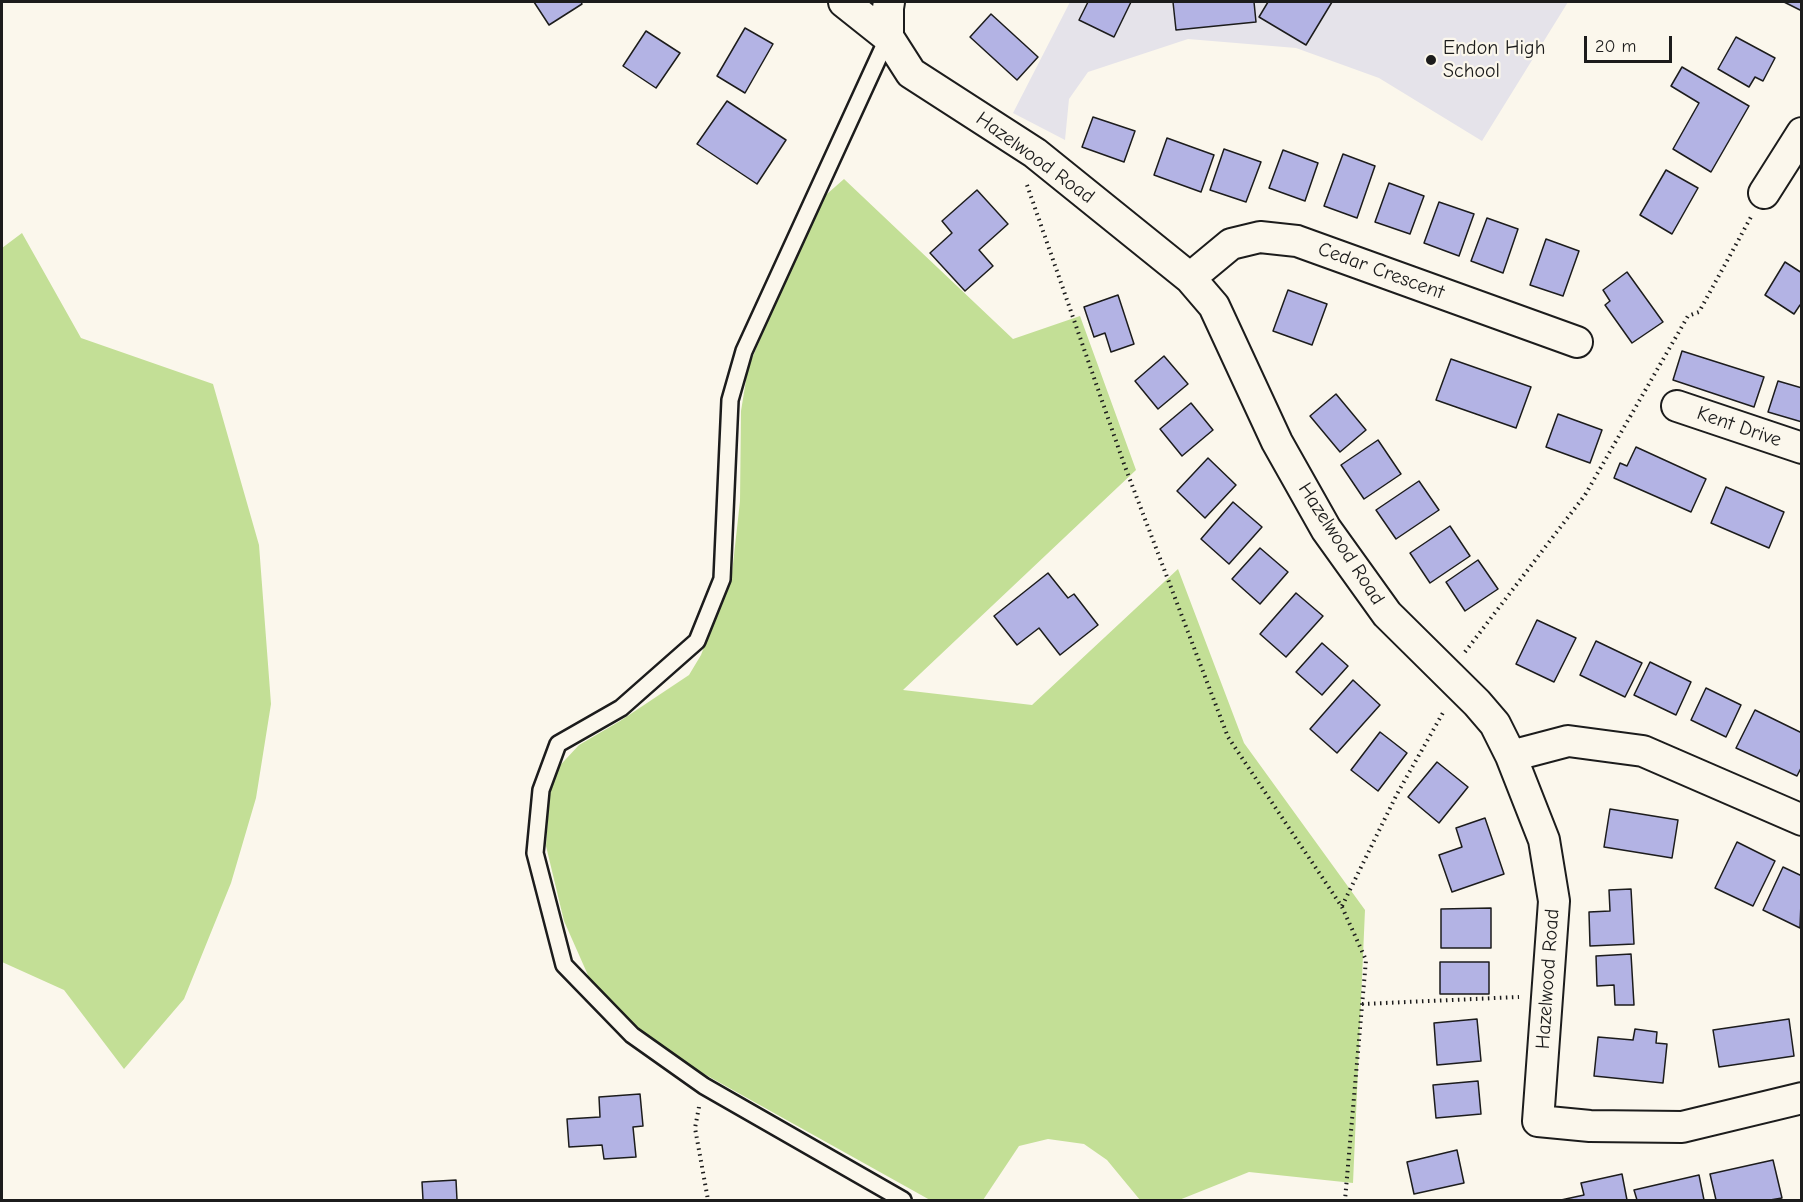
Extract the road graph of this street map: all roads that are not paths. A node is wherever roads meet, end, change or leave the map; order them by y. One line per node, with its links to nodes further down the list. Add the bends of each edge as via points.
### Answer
1 (844, 2): 3 (street)
2 (890, 2): 3 (street)
3 (888, 37): 6 (street, Hazelwood Road, via 911,73 1035,153); 13 (lane, via 744,351 730,400 722,579 697,641 621,708 558,744 541,790 535,854 564,965 632,1035 704,1086)
4 (1802, 133): 5 (street)
5 (1764, 193)
6 (1190, 278): 7 (street, Cedar Crescent, via 1231,244 1260,237 1297,241); 10 (street, Hazelwood Road, via 1214,306 1278,442 1326,529 1387,614 1495,724)
7 (1577, 342)
8 (1677, 406): 9 (street, Kent Drive)
9 (1802, 448)
10 (1511, 756): 11 (street, via 1568,741 1643,750); 12 (street, Hazelwood Road, via 1544,840 1554,901 1538,1121 1682,1127)
11 (1802, 820)
12 (1802, 1098)
13 (903, 1200)

